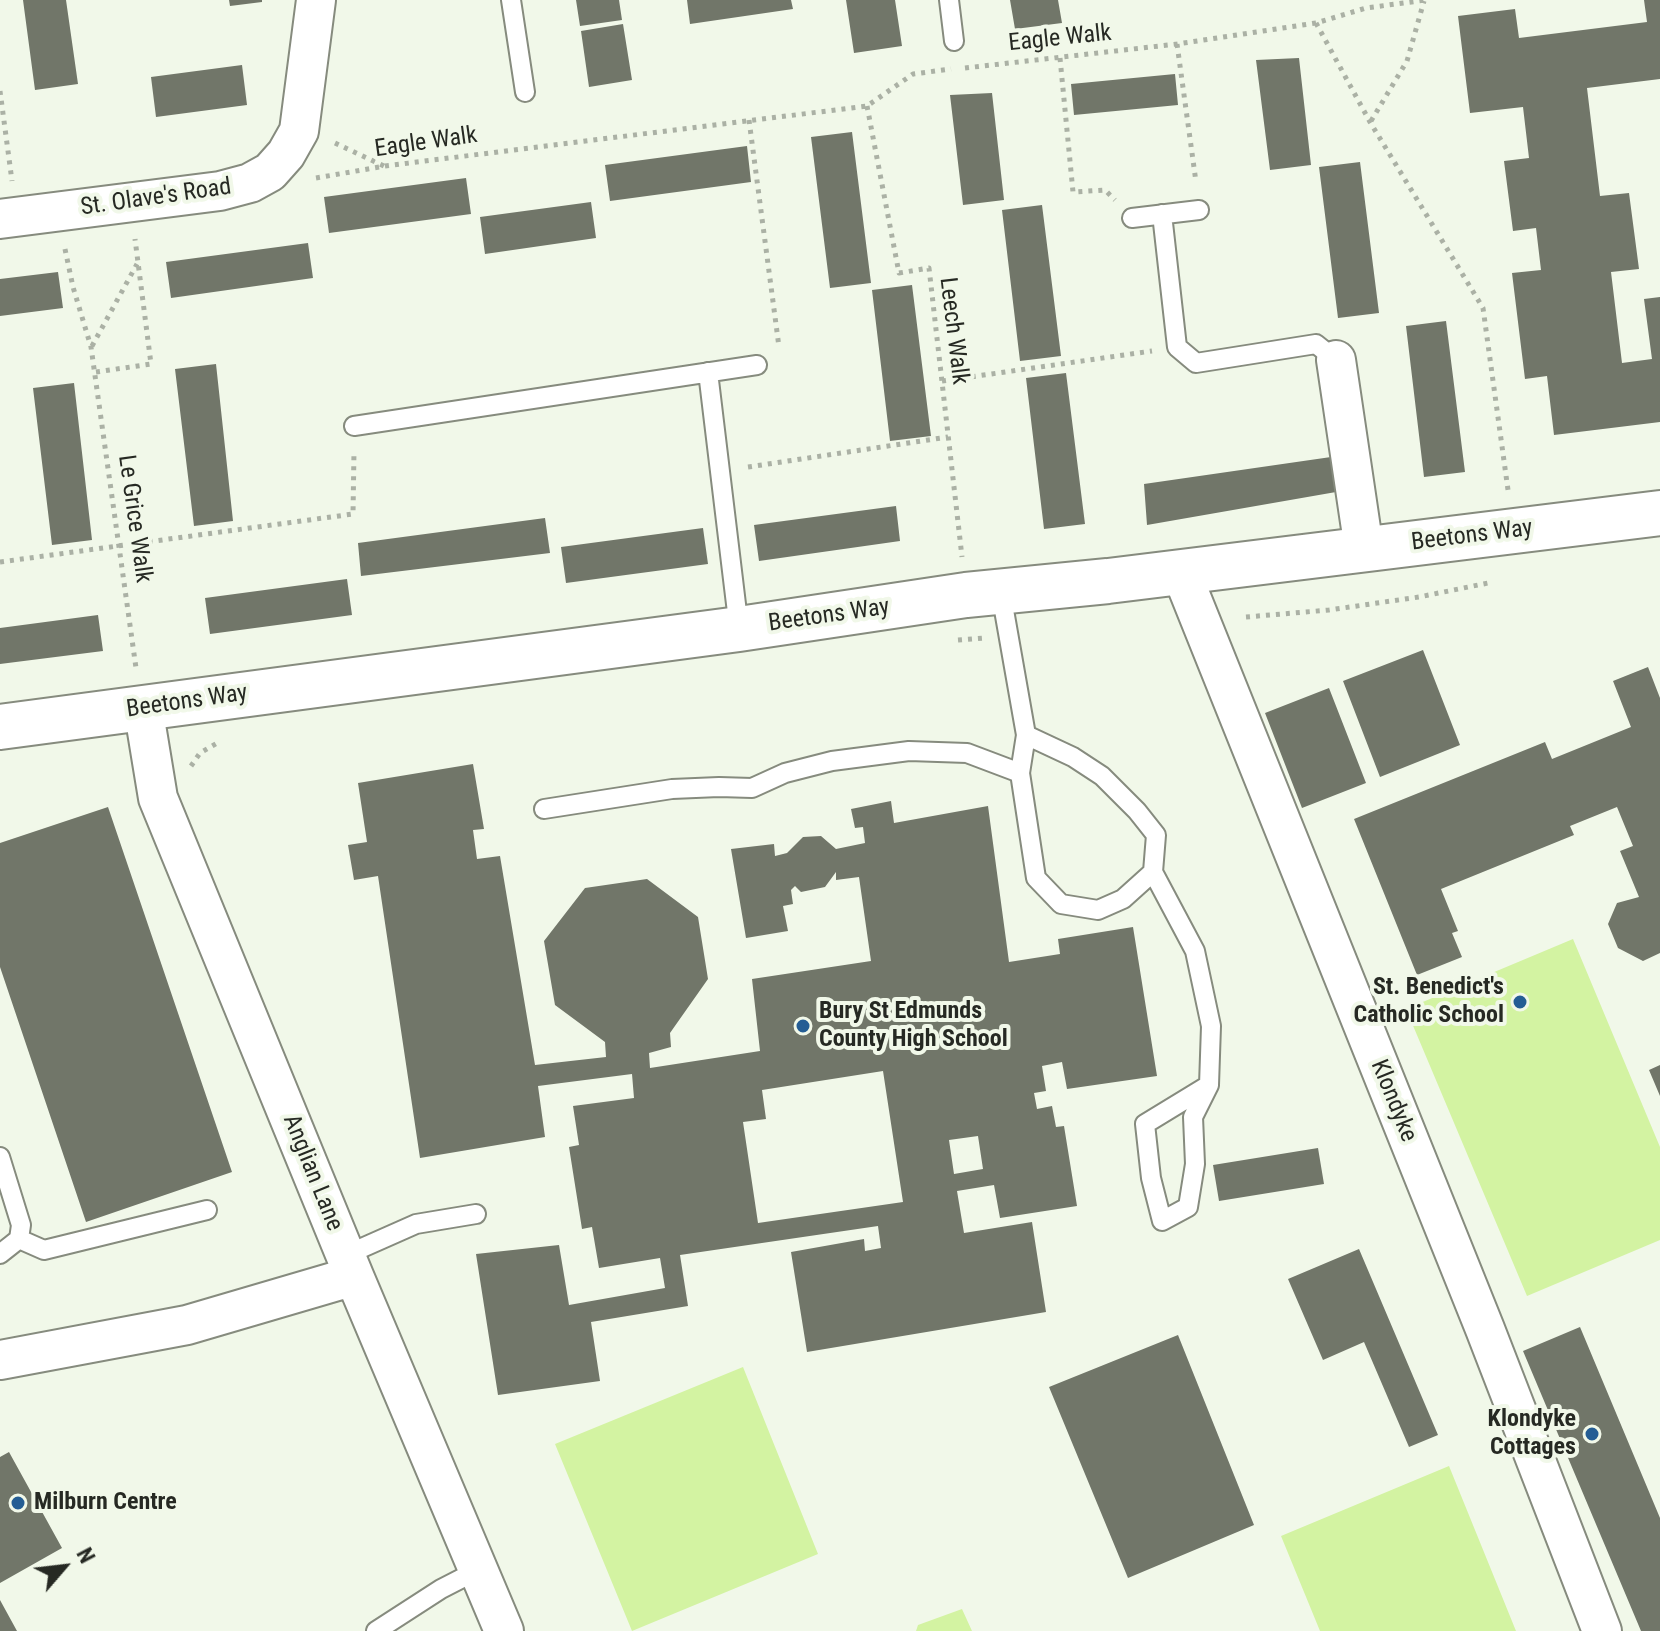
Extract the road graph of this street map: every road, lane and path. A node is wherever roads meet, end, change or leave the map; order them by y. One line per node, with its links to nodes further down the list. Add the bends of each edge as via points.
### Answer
1 (316, 0): 19 (street, St. Olave's Road, via 299,131 270,172 220,191)
2 (511, 0): 10 (lane)
3 (949, 0): 6 (lane)
4 (1425, 0): 5 (path, Eagle Walk, via 1366,8); 13 (path, via 1407,61)
5 (1316, 23): 7 (path, Eagle Walk); 13 (path)
6 (954, 41)
7 (1177, 44): 8 (path, Eagle Walk); 17 (path)
8 (1060, 58): 11 (path, Eagle Walk, via 913,74); 20 (path, via 1073,192 1105,190)
9 (0, 91): 19 (path, via 12,184)
10 (525, 92)
11 (867, 106): 12 (path, Eagle Walk); 30 (path, Leech Walk, via 899,273 929,268)
12 (749, 120): 15 (path, Eagle Walk); 27 (path, via 781,360)
13 (1370, 122): 34 (path, via 1483,308)
14 (328, 140): 15 (path)
15 (385, 166): 16 (path, Eagle Walk)
16 (306, 180)
17 (1199, 210): 18 (lane)
18 (1162, 214): 20 (lane); 25 (lane)
19 (7, 218)
20 (1132, 218)
21 (135, 234): 23 (path)
22 (64, 244): 24 (path, Le Grice Walk)
23 (137, 263): 24 (path); 28 (path, via 151,364)
24 (91, 347): 28 (path, Le Grice Walk)
25 (1177, 347): 26 (lane, via 1196,363 1316,344); 30 (path)
26 (1336, 360): 37 (street)
27 (757, 365): 29 (lane)
28 (96, 372): 36 (path, Le Grice Walk)
29 (708, 372): 31 (lane); 33 (lane)
30 (942, 381): 32 (path, Leech Walk)
31 (354, 426): 36 (path, via 353,514)
32 (948, 437): 33 (path); 41 (path, Leech Walk)
33 (720, 472): 43 (lane)
34 (1508, 491)
35 (1660, 513): 37 (street, Beetons Way)
36 (120, 546): 38 (path); 44 (path, Le Grice Walk)
37 (1364, 549): 39 (street, Beetons Way)
38 (0, 562)
39 (1181, 572): 41 (street, Beetons Way); 61 (street, Klondyke)
40 (1493, 582): 42 (path, via 1329,610)
41 (984, 594): 43 (street, Beetons Way); 46 (lane)
42 (1246, 617)
43 (739, 629): 44 (street, Beetons Way)
44 (140, 689): 45 (street, Beetons Way); 56 (street, Anglian Lane, via 158,798)
45 (0, 727)
46 (1026, 735): 47 (lane); 49 (lane, via 1102,776 1137,811 1156,835)
47 (1020, 773): 48 (lane, via 967,753 909,751 832,761 752,788 672,789); 49 (lane, via 1036,878 1061,904 1098,910 1123,899)
48 (544, 809)
49 (1153, 872): 50 (lane, via 1195,951 1211,1026)
50 (1209, 1085): 50 (lane, via 1193,1117 1195,1164 1188,1207 1162,1221 1145,1124)
51 (0, 1157): 54 (lane, via 21,1225)
52 (207, 1210): 54 (lane, via 44,1250)
53 (476, 1214): 56 (lane, via 416,1224)
54 (19, 1239): 55 (lane)
55 (0, 1254)
56 (350, 1265): 57 (street, via 187,1325); 58 (street, Anglian Lane)
57 (0, 1360)
58 (478, 1570): 59 (lane); 60 (street, Anglian Lane)
59 (376, 1631)
60 (504, 1631)
61 (1602, 1631)

